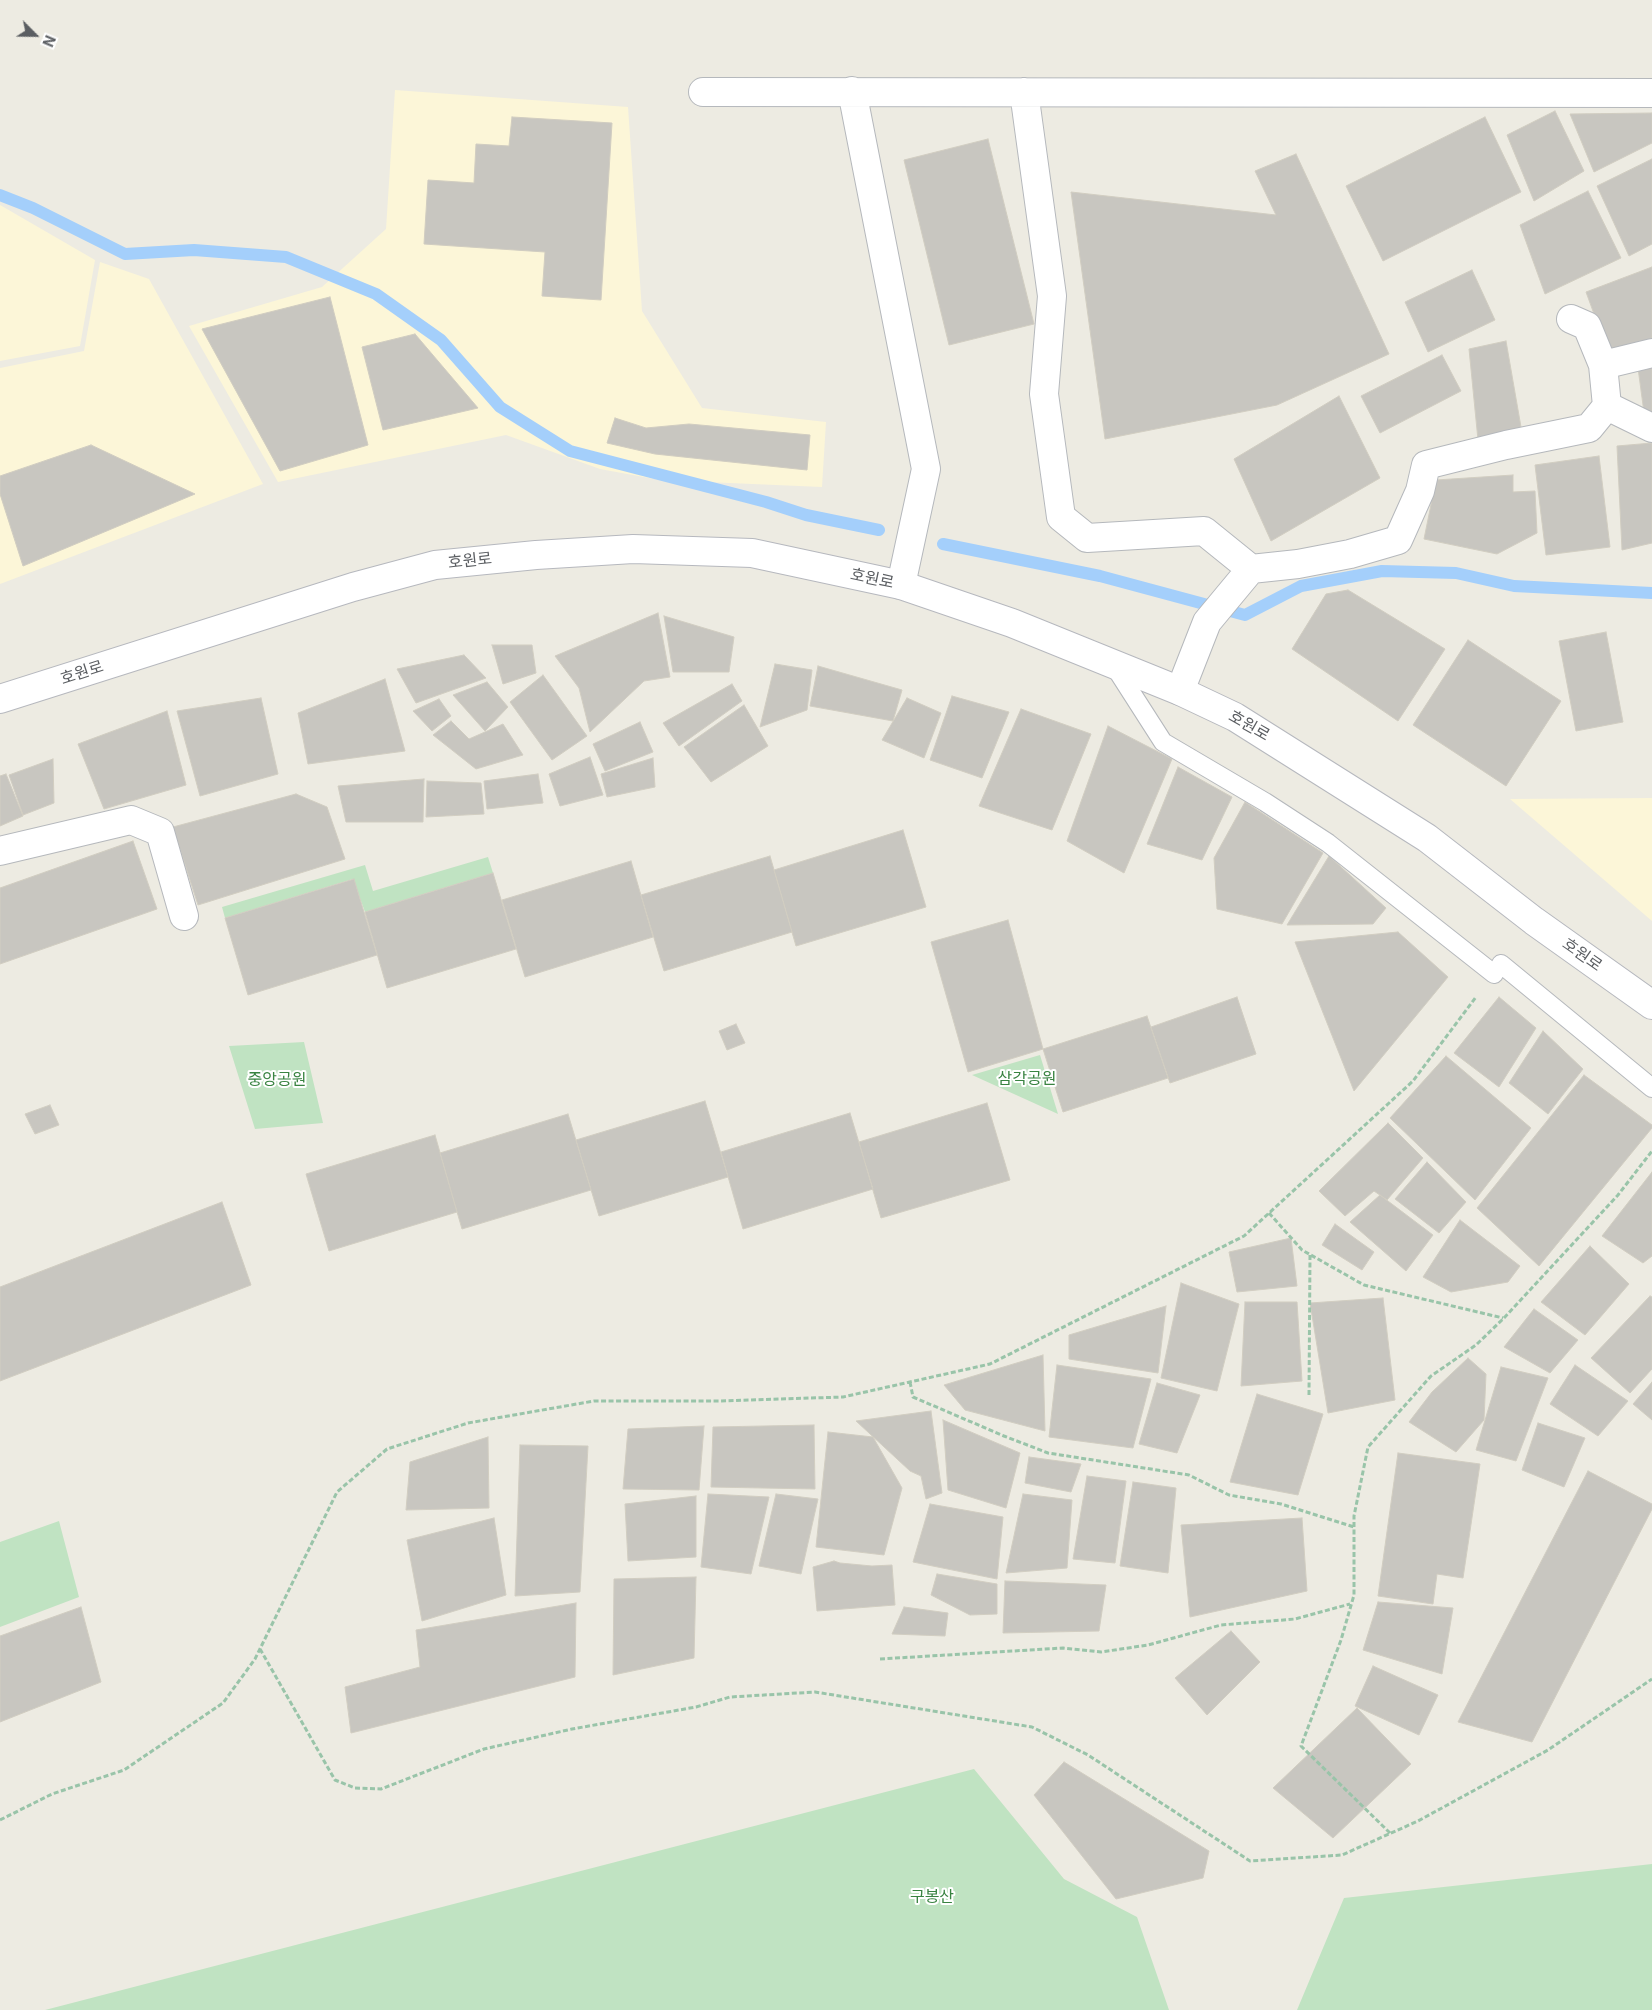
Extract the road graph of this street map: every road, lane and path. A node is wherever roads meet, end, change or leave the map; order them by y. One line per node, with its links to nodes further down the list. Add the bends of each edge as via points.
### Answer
1 (852, 91): 2 (street); 3 (street); 11 (street, via 926,469)
2 (704, 92)
3 (1024, 92): 4 (street); 10 (street, via 1052,296 1044,394 1061,517 1087,538 1204,531)
4 (1652, 93)
5 (1571, 318): 7 (street, via 1587,326)
6 (1652, 353): 7 (street)
7 (1603, 365): 8 (street)
8 (1608, 406): 9 (street); 10 (street, via 1589,428 1426,465 1420,491 1398,540 1350,554)
9 (1652, 428)
10 (1251, 569): 13 (street, via 1206,622)
11 (901, 585): 12 (street, 호원로, via 1012,623); 14 (street, 호원로, via 752,553 633,549 435,565)
12 (1113, 664): 13 (street, 호원로); 17 (lane, via 1163,742 1266,802 1328,843)
13 (1180, 691): 18 (street, 호원로, via 1235,716 1427,838 1534,921)
14 (0, 699)
15 (0, 851): 16 (street, via 130,820 160,832)
16 (184, 916)
17 (1497, 969): 19 (lane); 21 (path, via 1413,1081)
18 (1652, 1005)
19 (1652, 1088)
20 (1652, 1151): 23 (path, via 1618,1195)
21 (1269, 1213): 22 (path); 24 (path, via 1244,1236 990,1364)
22 (1310, 1255): 23 (path, via 1364,1285); 25 (path)
23 (1504, 1318): 26 (path, via 1476,1346 1431,1376 1368,1447)
24 (910, 1382): 26 (path, via 913,1397 1048,1452 1189,1475 1229,1495 1281,1504); 28 (path, via 843,1397 719,1402 594,1401 468,1423 387,1448 337,1492)
25 (1309, 1394)
26 (1354, 1527): 27 (path, via 1354,1594)
27 (1351, 1604): 29 (path, via 1295,1619 1221,1625 1148,1645 1102,1652 1063,1648); 32 (path, via 1302,1746)
28 (260, 1649): 31 (path, via 223,1703 124,1770 52,1794); 32 (path, via 335,1780 355,1788 381,1789 484,1749 572,1729 696,1707 730,1697 815,1692 1032,1727 1088,1755 1250,1861 1342,1855)
29 (880, 1659)
30 (1652, 1679): 32 (path, via 1548,1750)
31 (0, 1820)
32 (1390, 1833)

